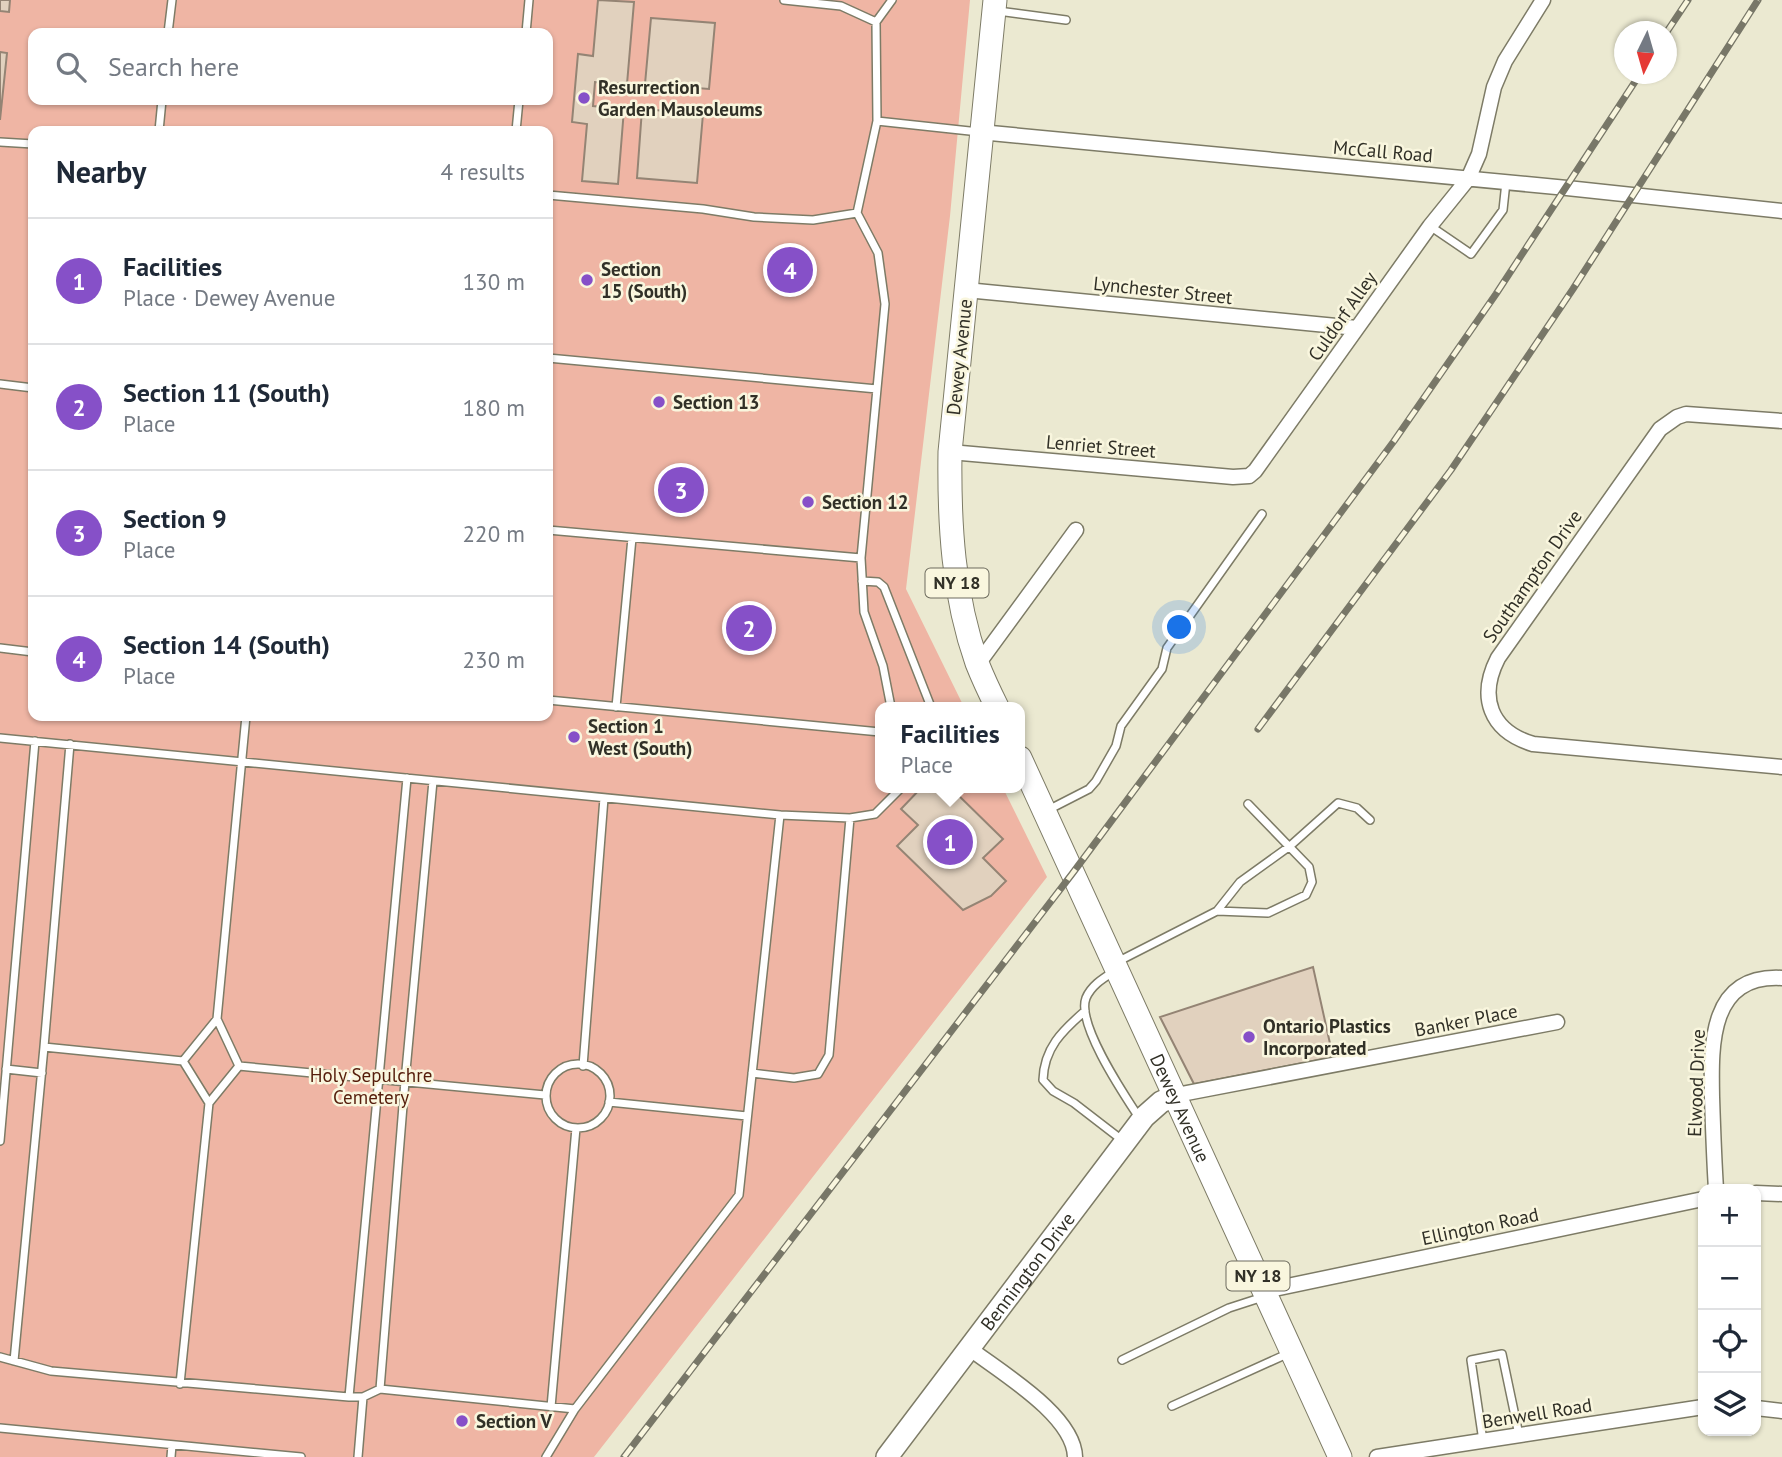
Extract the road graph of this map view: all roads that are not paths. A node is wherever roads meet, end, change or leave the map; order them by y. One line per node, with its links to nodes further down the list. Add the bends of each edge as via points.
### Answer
1 (172, 0): 10 (lane)
2 (529, 0): 11 (lane)
3 (784, 0): 9 (lane, via 841,6)
4 (892, 0): 9 (lane)
5 (1536, 0): 6 (street)
6 (1542, 0): 20 (street, Culdorf Alley, via 1494,87 1479,154)
7 (994, 5): 8 (lane); 17 (main road, Dewey Avenue / NY 18)
8 (1066, 20)
9 (876, 22): 14 (lane)
10 (169, 28)
11 (526, 28)
12 (162, 105): 15 (lane)
13 (519, 105): 16 (lane)
14 (877, 121): 17 (lane); 24 (lane)
15 (159, 126)
16 (516, 126)
17 (980, 132): 20 (street, McCall Road); 26 (main road, Dewey Avenue / NY 18)
18 (0, 142): 19 (lane)
19 (28, 145)
20 (1468, 178): 21 (street, McCall Road); 25 (street, Culdorf Alley)
21 (1506, 183): 23 (street, McCall Road); 25 (lane, via 1503,210 1472,254)
22 (553, 195): 24 (lane, via 754,217 813,220)
23 (1782, 211)
24 (857, 213): 31 (lane, via 878,253 886,304)
25 (1430, 226): 27 (street, Culdorf Alley)
26 (966, 290): 27 (street, Lynchester Street); 33 (main road, Dewey Avenue / NY 18)
27 (1357, 328): 34 (street, Culdorf Alley)
28 (553, 358): 31 (lane)
29 (0, 384): 30 (lane)
30 (28, 387)
31 (877, 389): 39 (lane)
32 (1782, 421): 55 (street, Southampton Drive, via 1686,414 1660,429 1498,658 1488,688 1490,707 1501,726 1508,734 1533,744)
33 (950, 452): 34 (street, Lenriet Street); 43 (main road, Dewey Avenue / NY 18, via 952,545 964,620)
34 (1249, 476)
35 (1262, 514): 62 (lane, via 1167,648 1162,669 1121,726 1116,746 1096,781)
36 (553, 530): 38 (lane)
37 (1076, 530): 43 (street)
38 (632, 538): 39 (lane); 48 (lane)
39 (861, 558): 40 (lane)
40 (862, 581): 45 (lane, via 864,612); 46 (lane, via 884,587)
41 (0, 648): 42 (lane)
42 (28, 651)
43 (978, 664): 47 (main road, Dewey Avenue / NY 18)
44 (553, 701): 48 (lane)
45 (890, 702)
46 (929, 702)
47 (995, 702)
48 (616, 707): 50 (lane)
49 (245, 721): 54 (lane)
50 (875, 732)
51 (0, 738): 52 (lane)
52 (36, 741): 53 (lane); 74 (lane)
53 (70, 744): 54 (lane); 75 (lane)
54 (241, 761): 57 (lane); 71 (lane)
55 (1782, 767)
56 (1025, 769): 62 (main road, Dewey Avenue / NY 18)
57 (407, 778): 58 (lane); 82 (lane)
58 (433, 781): 60 (lane); 83 (lane)
59 (896, 793): 64 (lane, via 875,814)
60 (604, 798): 63 (lane); 78 (lane)
61 (1248, 804): 66 (lane)
62 (1044, 812): 68 (main road, Dewey Avenue / NY 18)
63 (780, 815): 64 (lane); 81 (lane)
64 (850, 818): 81 (lane, via 829,1055 818,1074 794,1078)
65 (1370, 820): 66 (lane, via 1357,808 1338,803)
66 (1290, 846): 67 (lane, via 1240,882); 67 (lane, via 1309,867 1312,882 1306,895 1268,913)
67 (1217, 911): 68 (lane)
68 (1115, 967): 70 (lane, via 1098,981 1086,999); 85 (main road, Dewey Avenue / NY 18)
69 (1782, 978): 93 (street, Elwood Drive, via 1738,988 1720,1010 1715,1025)
70 (1085, 1011): 89 (lane, via 1093,1040); 92 (lane, via 1047,1053 1042,1080)
71 (217, 1019): 76 (lane); 77 (lane)
72 (1557, 1022): 85 (street, Banker Place)
73 (0, 1038): 74 (lane)
74 (9, 1039): 79 (lane)
75 (44, 1047): 76 (lane); 80 (lane)
76 (183, 1061): 87 (lane)
77 (239, 1066): 82 (lane); 87 (lane)
78 (583, 1066): 84 (lane, via 561,1069 547,1085); 86 (lane, via 591,1067 606,1081)
79 (6, 1069): 80 (lane); 91 (lane)
80 (42, 1073): 102 (lane)
81 (752, 1073): 88 (lane)
82 (377, 1079): 83 (lane); 106 (lane)
83 (405, 1081): 84 (lane); 104 (lane)
84 (545, 1095): 90 (lane, via 558,1121)
85 (1176, 1095): 89 (street, Bennington Drive); 97 (main road, Dewey Avenue / NY 18)
86 (609, 1102): 88 (lane); 90 (lane, via 601,1118)
87 (209, 1103): 103 (lane)
88 (747, 1116): 110 (lane, via 739,1195)
89 (1141, 1121): 92 (street, Bennington Drive)
90 (576, 1128): 108 (lane)
91 (0, 1141)
92 (1125, 1142): 98 (street, Bennington Drive)
93 (1716, 1184)
94 (1761, 1193): 95 (street)
95 (1782, 1194)
96 (1698, 1200): 97 (street, Ellington Road)
97 (1265, 1293): 99 (main road, Dewey Avenue / NY 18); 101 (lane)
98 (969, 1348): 121 (street, Bennington Drive); 122 (street, via 1055,1414 1067,1430)
99 (1291, 1352): 107 (lane); 123 (main road, Dewey Avenue / NY 18)
100 (0, 1358): 102 (lane)
101 (1122, 1360)
102 (14, 1361): 103 (lane, via 51,1371)
103 (180, 1384): 106 (lane)
104 (380, 1390): 105 (lane); 108 (lane)
105 (363, 1396): 106 (lane); 119 (lane)
106 (349, 1397)
107 (1171, 1406)
108 (551, 1407): 110 (lane)
109 (1698, 1408): 114 (street, Benwell Road)
110 (575, 1409): 120 (lane)
111 (1761, 1409): 112 (street)
112 (1782, 1411)
113 (0, 1428): 116 (lane)
114 (1519, 1435): 115 (street, Benwell Road); 115 (lane, via 1502,1354 1471,1360)
115 (1483, 1441): 124 (street, Benwell Road)
116 (172, 1445): 117 (lane); 118 (lane)
117 (171, 1457)
118 (301, 1457)
119 (358, 1457)
120 (546, 1457)
121 (887, 1457)
122 (1075, 1457)
123 (1340, 1457)
124 (1377, 1457)

